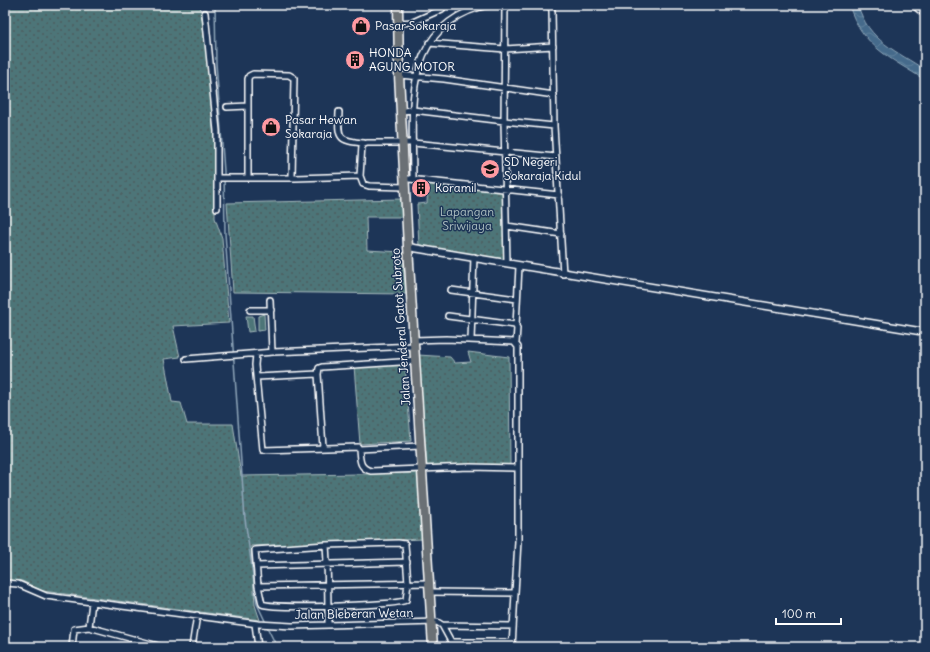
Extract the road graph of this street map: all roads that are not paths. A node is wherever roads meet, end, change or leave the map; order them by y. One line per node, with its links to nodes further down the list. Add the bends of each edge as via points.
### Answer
1 (398, 5): 10 (highway, Jalan Jenderal Gatot Subroto)
2 (505, 5): 3 (street); 6 (street); 13 (street)
3 (535, 5)
4 (545, 5): 12 (street, via 551,7 552,11)
5 (915, 5): 9 (main road)
6 (480, 6): 11 (street, via 446,24)
7 (442, 9): 10 (street, via 413,22)
8 (205, 13): 32 (street)
9 (925, 13)
10 (398, 22): 14 (highway, Jalan Jenderal Gatot Subroto)
11 (429, 43): 13 (street); 15 (street)
12 (553, 46): 13 (street); 17 (street)
13 (505, 49): 16 (street)
14 (399, 75): 15 (street); 21 (highway, Jalan Jenderal Gatot Subroto)
15 (415, 75): 16 (street); 20 (street)
16 (504, 89): 17 (street); 23 (street)
17 (554, 95): 24 (street)
18 (248, 106): 19 (street); 31 (street, via 249,76 289,75 294,78); 33 (street)
19 (227, 107)
20 (413, 110): 21 (street); 23 (street); 27 (street)
21 (401, 111): 26 (highway, Jalan Jenderal Gatot Subroto)
22 (339, 112): 25 (street, via 338,134 341,138)
23 (504, 121): 24 (street); 28 (street)
24 (554, 126): 29 (street)
25 (364, 143): 26 (street); 30 (street)
26 (403, 143): 27 (street); 34 (highway, Jalan Jenderal Gatot Subroto)
27 (413, 143): 28 (street); 34 (street)
28 (504, 153): 29 (street); 36 (street)
29 (556, 157): 37 (street)
30 (360, 176): 31 (street); 35 (street, via 365,185)
31 (292, 177): 33 (street)
32 (220, 178): 33 (street); 38 (street)
33 (248, 178)
34 (409, 179): 35 (highway, Jalan Jenderal Gatot Subroto); 36 (street)
35 (405, 187): 41 (highway, Jalan Jenderal Gatot Subroto)
36 (505, 188): 37 (street); 39 (street)
37 (559, 194): 40 (street)
38 (217, 208)
39 (507, 226): 40 (street); 43 (street)
40 (561, 234): 45 (street)
41 (408, 247): 42 (street); 57 (highway, Jalan Jenderal Gatot Subroto)
42 (474, 257): 43 (street); 47 (street)
43 (507, 263): 44 (street)
44 (520, 266): 45 (street); 48 (street)
45 (563, 274): 55 (street)
46 (452, 290): 47 (street)
47 (474, 293): 48 (street); 53 (street)
48 (517, 299): 54 (street)
49 (270, 300): 51 (street)
50 (250, 310): 51 (street)
51 (270, 310): 59 (street)
52 (448, 316): 53 (street)
53 (473, 319): 54 (street); 56 (street)
54 (516, 326): 58 (street)
55 (925, 332)
56 (472, 340): 57 (street); 58 (street)
57 (414, 343): 59 (street); 62 (highway, Jalan Jenderal Gatot Subroto)
58 (516, 343): 68 (street)
59 (272, 352): 60 (street)
60 (256, 354): 61 (street); 64 (street)
61 (186, 359)
62 (416, 361): 63 (street, via 322,367 319,368); 65 (highway, Jalan Jenderal Gatot Subroto)
63 (318, 374): 64 (street); 66 (street)
64 (257, 377): 66 (street, via 263,450)
65 (420, 446): 67 (street); 69 (highway, Jalan Jenderal Gatot Subroto)
66 (323, 447): 67 (street)
67 (359, 449): 69 (street, via 360,465 365,470)
68 (518, 468): 69 (street); 79 (street)
69 (422, 470): 78 (highway, Jalan Jenderal Gatot Subroto)
70 (326, 545): 71 (street, via 402,543 406,546); 72 (street); 73 (street, via 256,550)
71 (407, 562): 72 (street); 75 (street)
72 (328, 564): 73 (street); 76 (street)
73 (256, 566): 77 (street)
74 (5, 583): 80 (street, Jalan Bleberan Wetan, via 18,584 46,596)
75 (408, 583): 76 (street); 78 (street); 81 (street, via 407,599 403,602)
76 (329, 584): 77 (street); 81 (street)
77 (258, 586): 81 (street, via 261,602 265,606)
78 (430, 588): 79 (street); 83 (highway, Jalan Jenderal Gatot Subroto)
79 (515, 592): 87 (street)
80 (92, 602): 82 (street, Jalan Bleberan Wetan); 88 (street)
81 (328, 605): 85 (street)
82 (198, 615): 84 (street, Jalan Bleberan Wetan); 93 (street)
83 (432, 622): 85 (street, Jalan Bleberan Wetan); 86 (street); 95 (highway, Jalan Jenderal Gatot Subroto)
84 (256, 624): 85 (street, Jalan Bleberan Wetan); 94 (street)
85 (328, 625)
86 (442, 626): 87 (street); 89 (street)
87 (513, 626): 90 (street)
88 (89, 627): 91 (street, via 74,629); 92 (street)
89 (451, 642): 90 (street); 96 (street)
90 (512, 644)
91 (72, 647)
92 (162, 647)
93 (192, 647)
94 (258, 647)
95 (434, 647)
96 (454, 647)

